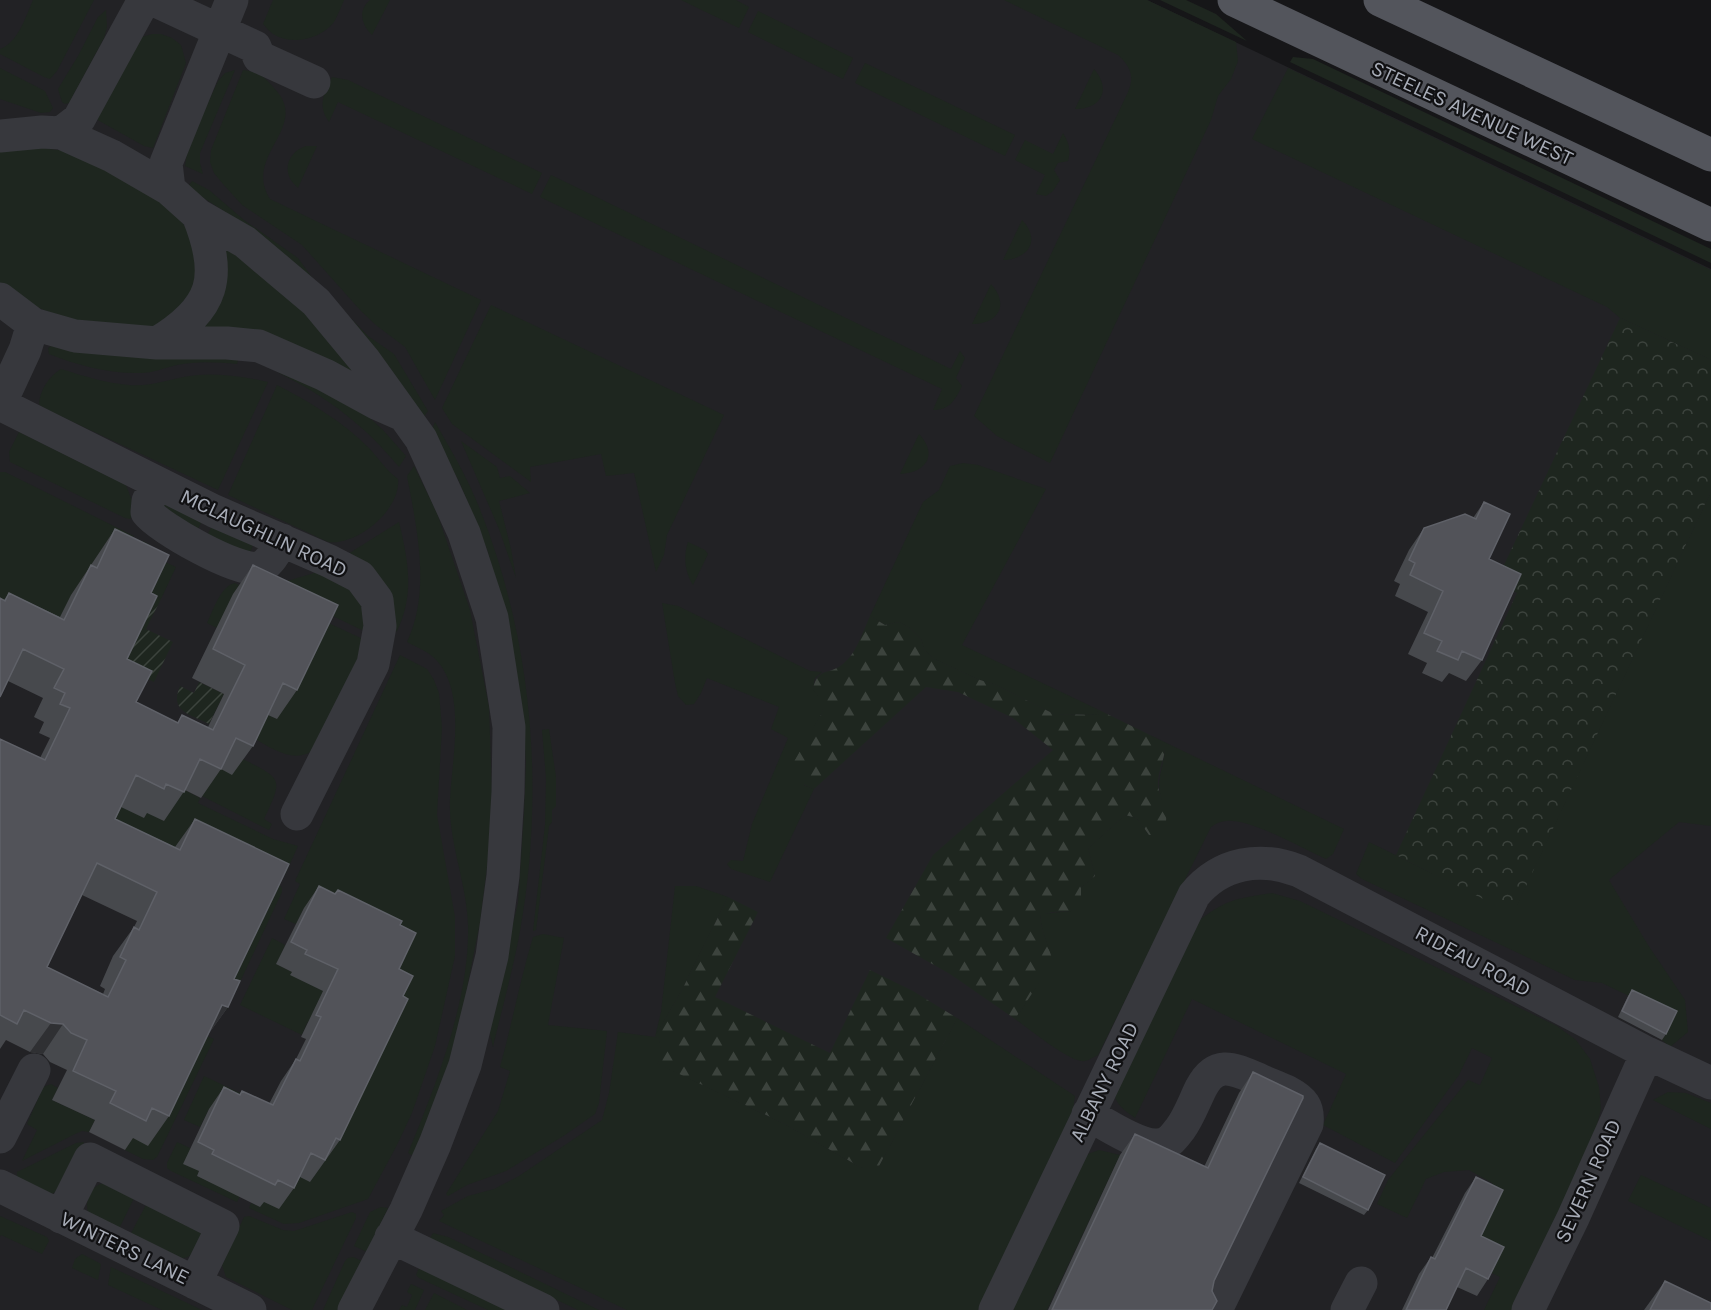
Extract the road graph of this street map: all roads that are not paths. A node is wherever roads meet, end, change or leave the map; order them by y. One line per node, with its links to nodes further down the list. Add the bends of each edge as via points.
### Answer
1 (144, 0): 9 (street, via 79,118)
2 (154, 0): 6 (street)
3 (232, 0): 6 (street)
4 (1234, 0): 14 (main road, STEELES AVENUE WEST)
5 (1380, 0): 11 (main road)
6 (219, 30): 7 (street, via 255,47 267,40); 12 (street, via 166,163)
7 (318, 74)
8 (0, 112): 9 (street)
9 (52, 133): 10 (street); 12 (street, via 112,156)
10 (0, 136)
11 (1711, 155)
12 (170, 189): 13 (street)
13 (198, 215): 17 (street, via 212,256 212,278 205,301 195,316); 19 (street, via 245,242 316,302)
14 (1711, 225)
15 (0, 299): 16 (street)
16 (33, 324): 17 (street, via 75,336); 18 (street)
17 (157, 344): 19 (street, via 226,342 259,346)
18 (0, 404): 20 (street, MCLAUGHLIN ROAD, via 214,511 360,577 377,600 380,626 373,664)
19 (405, 416): 29 (street, via 421,439 464,532 492,618 509,727 508,792 503,876 492,956 465,1065 406,1210)
20 (297, 814)
21 (1229, 868): 22 (street, RIDEAU ROAD, via 1268,862 1299,871); 25 (street, ALBANY ROAD, via 1194,895)
22 (1647, 1053): 24 (street, RIDEAU ROAD); 36 (street, SEVERN ROAD)
23 (34, 1071): 26 (street)
24 (1711, 1083)
25 (1088, 1114): 34 (street, ALBANY ROAD); 35 (street, via 1128,1136 1162,1145 1172,1140 1185,1122 1208,1077 1226,1068 1303,1102 1308,1112 1307,1124)
26 (0, 1137)
27 (0, 1186): 28 (street, WINTERS LANE)
28 (61, 1217): 30 (street, WINTERS LANE); 30 (street, via 90,1159 223,1226)
29 (391, 1237): 32 (street); 33 (street)
30 (195, 1283): 31 (street, WINTERS LANE)
31 (250, 1310)
32 (354, 1310)
33 (543, 1310)
34 (995, 1310)
35 (1216, 1310)
36 (1528, 1310)

